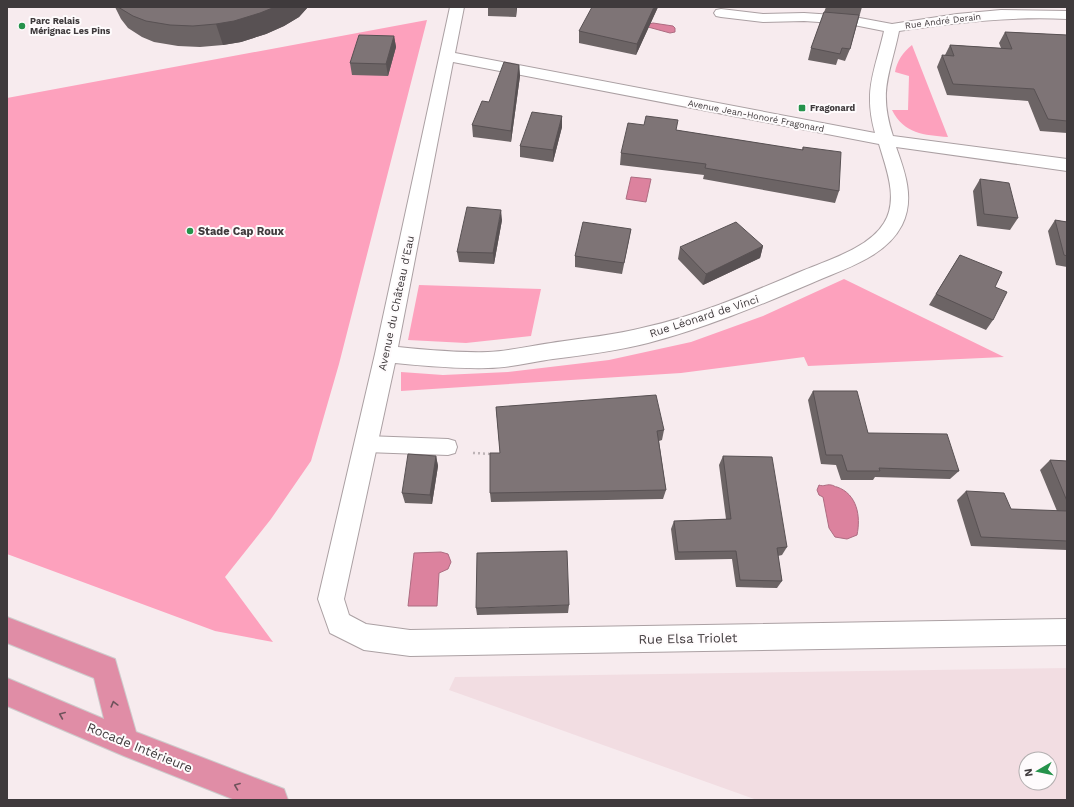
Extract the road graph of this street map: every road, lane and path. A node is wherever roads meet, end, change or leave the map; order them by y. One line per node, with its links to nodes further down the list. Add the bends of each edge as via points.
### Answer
1 (457, 7): 5 (street, Avenue du Château d'Eau)
2 (721, 13): 4 (street, Rue André Derain, via 763,18 848,20)
3 (1067, 16): 4 (street, Rue André Derain, via 1046,14 964,17)
4 (892, 28): 6 (street, Rue André Derain, via 880,71 877,97 879,119)
5 (448, 56): 6 (street, Avenue Jean-Honoré Fragonard); 8 (street, Avenue du Château d'Eau)
6 (886, 140): 7 (street, Avenue Jean-Honoré Fragonard); 8 (street, Rue Léonard de Vinci, via 900,193 899,212 889,231 876,244 856,255 762,297 688,323 605,344 491,360 444,360)
7 (1067, 166)
8 (386, 354): 9 (street, Avenue du Château d'Eau)
9 (366, 444): 10 (lane); 13 (street, Avenue du Château d'Eau)
10 (448, 447)
11 (471, 453): 12 (path)
12 (493, 454)
13 (331, 599): 15 (street, Rue Elsa Triolet, via 339,624 364,637 410,643)
14 (7, 630): 17 (highway, one-way to 14, via 105,669)
15 (1067, 632)
16 (7, 692): 17 (highway, Rocade Intérieure, one-way to 16)
17 (124, 742): 18 (highway, Rocade Intérieure, one-way to 17)
18 (273, 800)

